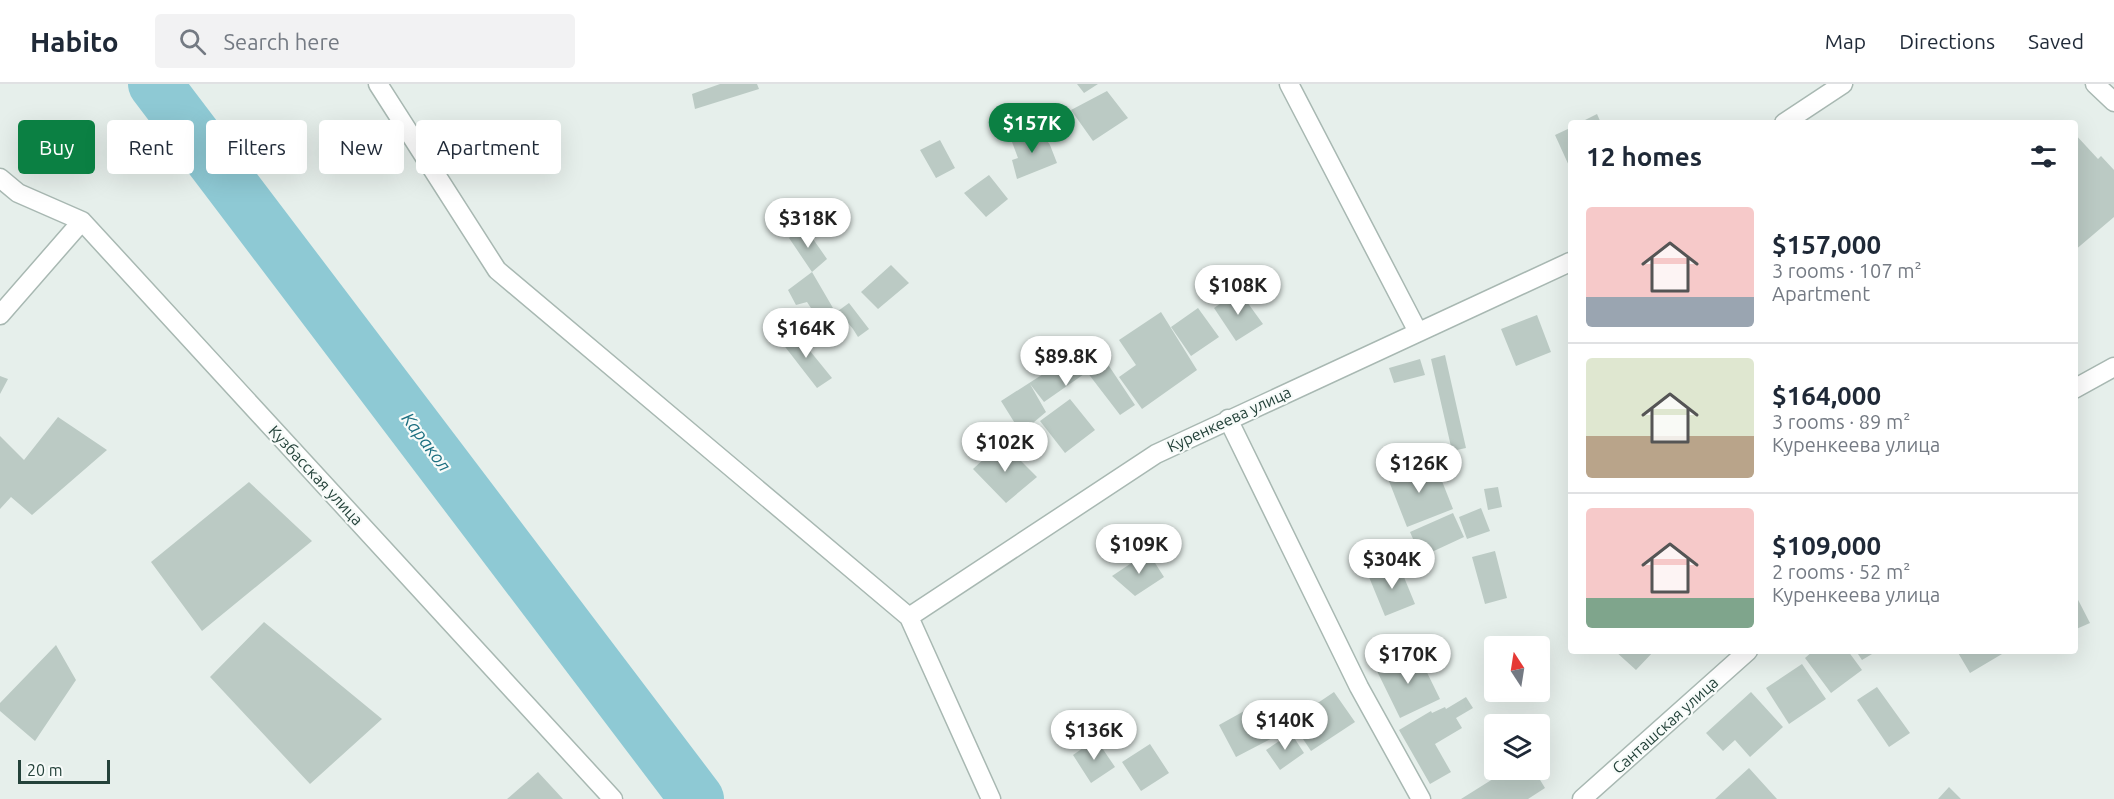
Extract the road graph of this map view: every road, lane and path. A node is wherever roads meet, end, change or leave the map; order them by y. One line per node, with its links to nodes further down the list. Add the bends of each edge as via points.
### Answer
1 (378, 84): 15 (street, via 497,270)
2 (1289, 84): 11 (street)
3 (1842, 84): 6 (street)
4 (2095, 84): 5 (street)
5 (2114, 102)
6 (1788, 120)
7 (0, 178): 8 (street, Кузбасская улица, via 18,193)
8 (82, 221): 10 (street); 17 (street, Кузбасская улица)
9 (1568, 263): 11 (street, Куренкеева улица)
10 (0, 315)
11 (1418, 332): 14 (street, Куренкеева улица)
12 (2114, 367): 13 (street)
13 (2078, 387)
14 (1228, 418): 15 (street, Куренкеева улица, via 1156,454); 19 (street, via 1359,687)
15 (909, 617): 18 (street)
16 (1745, 654): 20 (street, Санташская улица)
17 (602, 795)
18 (991, 799)
19 (1421, 799)
20 (1582, 799)

